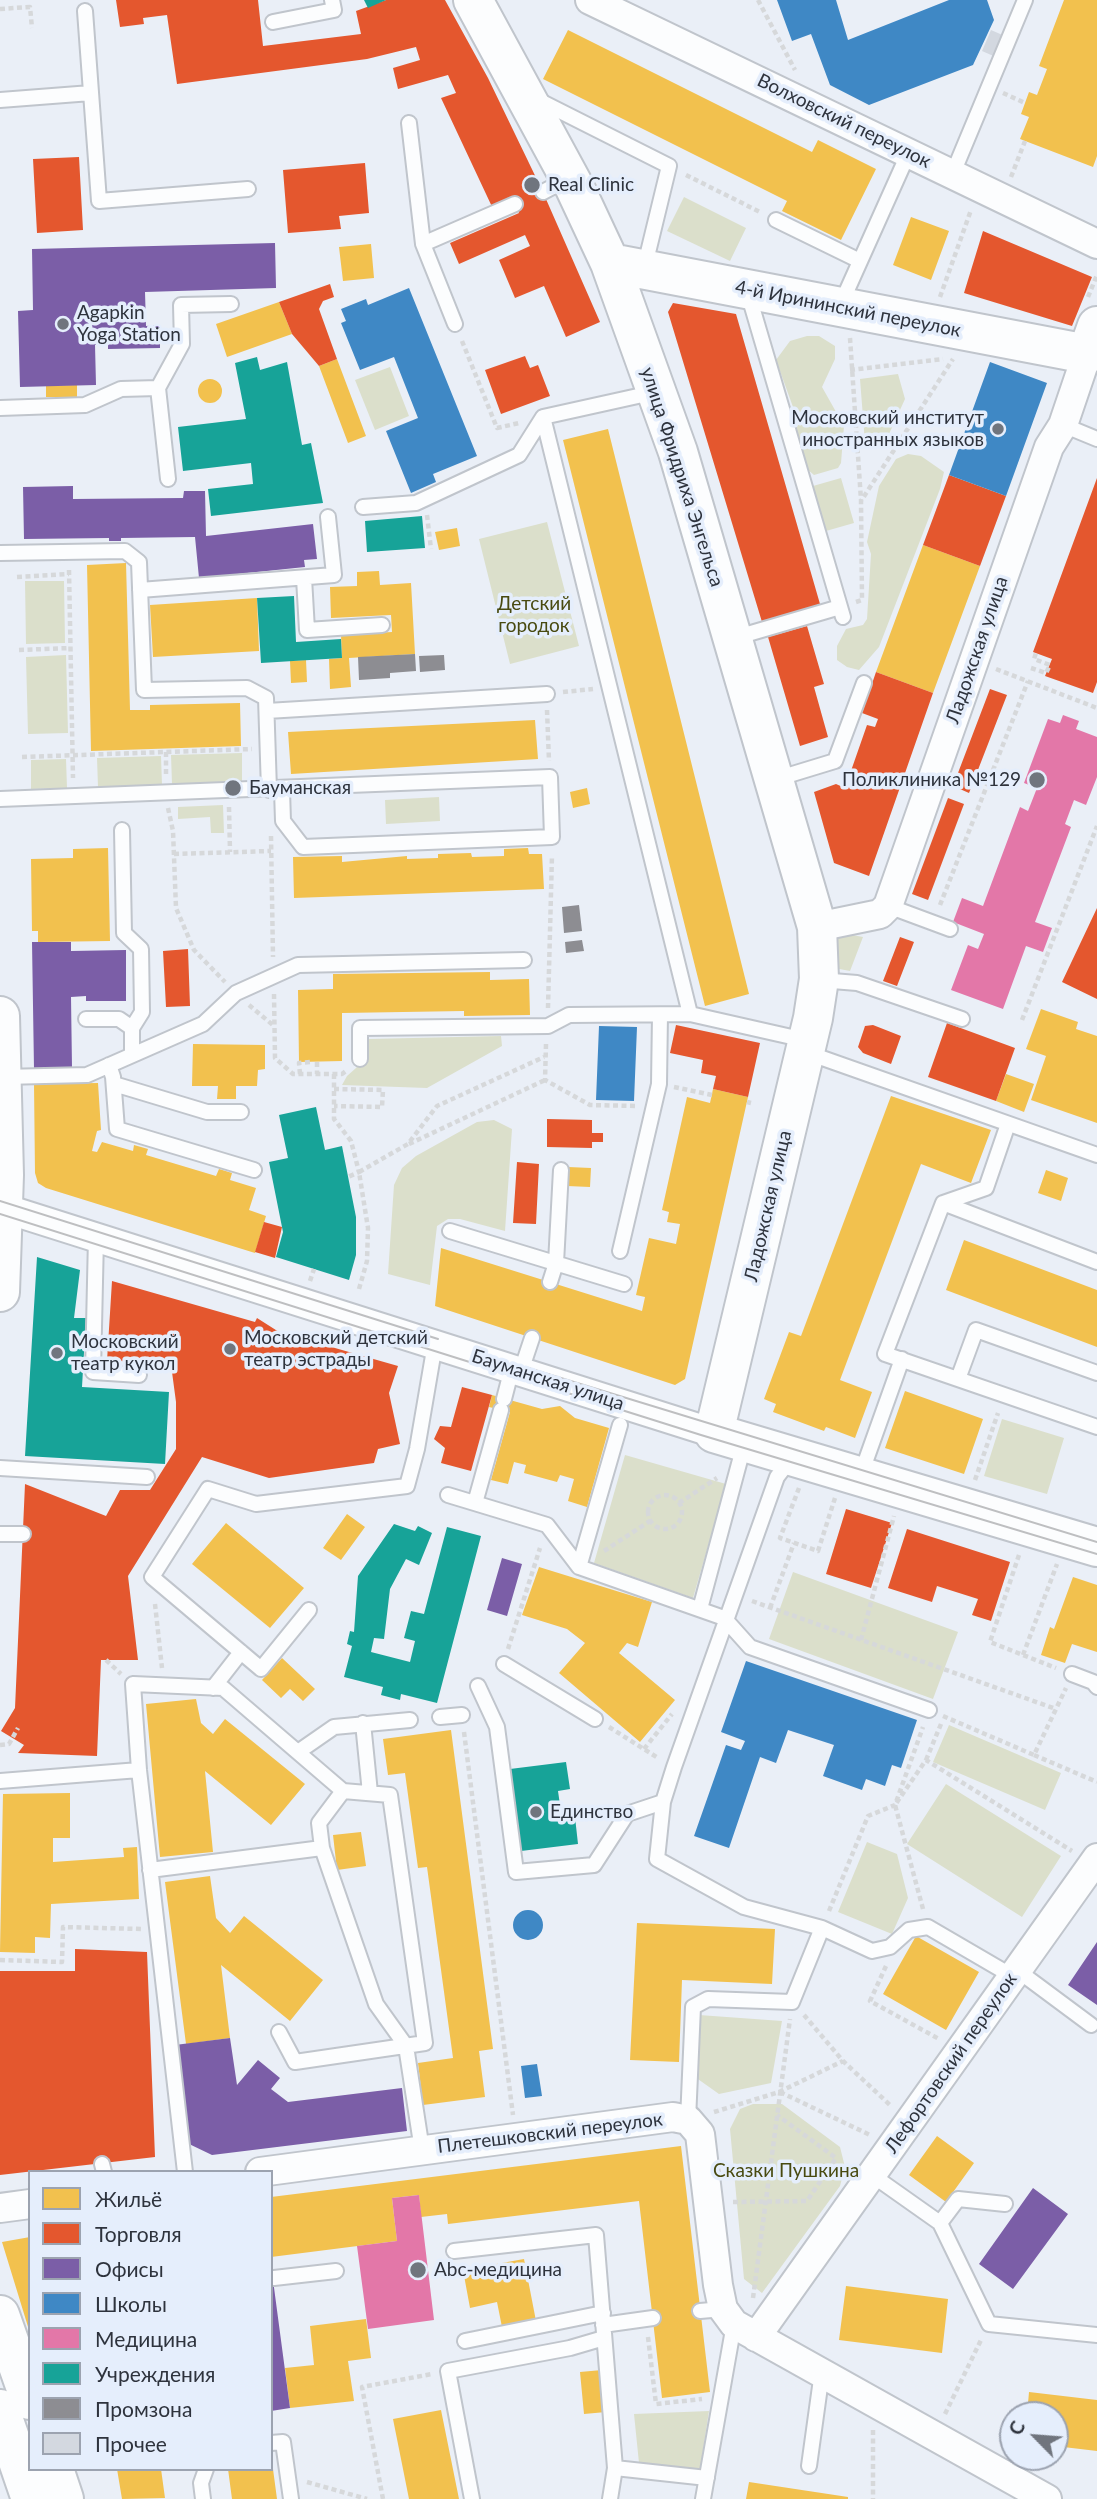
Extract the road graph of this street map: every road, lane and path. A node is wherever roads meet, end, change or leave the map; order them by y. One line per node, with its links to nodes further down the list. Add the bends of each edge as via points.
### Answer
1 (332, 0): 8 (lane, via 334,10)
2 (758, 0): 10 (path, via 796,72)
3 (1025, 0): 18 (lane)
4 (593, 1): 16 (street, Волховский переулок)
5 (478, 6): 11 (street, улица Фридриха Энгельса)
6 (0, 9): 9 (path, via 30,7)
7 (85, 11): 12 (lane)
8 (273, 22)
9 (32, 28)
10 (794, 76)
11 (521, 92): 17 (lane); 27 (street, улица Фридриха Энгельса, via 556,185)
12 (91, 93): 13 (lane); 21 (lane, via 99,201)
13 (0, 100)
14 (409, 123): 24 (lane)
15 (1025, 141): 19 (path)
16 (909, 152): 18 (street, Волховский переулок); 26 (lane)
17 (669, 166): 23 (path); 27 (lane)
18 (953, 173): 20 (street, Волховский переулок)
19 (1011, 178)
20 (979, 186): 25 (street, Волховский переулок); 32 (path)
21 (248, 188)
22 (515, 204): 24 (lane)
23 (776, 220): 26 (lane)
24 (423, 244): 31 (lane)
25 (1097, 244)
26 (860, 261): 30 (lane)
27 (627, 266): 28 (street, 4-й Ирининский переулок); 38 (street, улица Фридриха Энгельса)
28 (747, 289): 30 (street, 4-й Ирининский переулок); 55 (lane)
29 (231, 304): 37 (lane, via 181,305 182,344)
30 (845, 319): 32 (street, 4-й Ирининский переулок); 36 (path)
31 (455, 324): 40 (path, via 496,428)
32 (930, 324): 33 (street, 4-й Ирининский переулок)
33 (1092, 340): 41 (street, Ладожская улица)
34 (957, 352): 35 (path)
35 (953, 358): 36 (path); 45 (path)
36 (850, 370): 45 (path)
37 (158, 388): 39 (lane, via 121,389 85,405); 43 (lane)
38 (656, 392): 40 (lane); 57 (street, улица Фридриха Энгельса)
39 (0, 408)
40 (543, 417): 44 (lane, via 519,455); 65 (lane)
41 (1063, 425): 42 (lane); 61 (street, Ладожская улица, via 1049,447)
42 (1097, 439)
43 (168, 479)
44 (425, 500): 46 (lane); 48 (path)
45 (861, 501): 55 (path, via 862,600)
46 (363, 507)
47 (328, 517): 53 (lane, via 334,575)
48 (432, 549)
49 (69, 552): 50 (lane); 51 (path); 54 (lane, via 125,551 139,562)
50 (0, 553)
51 (69, 575): 52 (path); 58 (path)
52 (17, 576)
53 (304, 578): 54 (lane); 56 (lane, via 307,630)
54 (140, 590): 69 (lane, via 144,690 247,688 266,698)
55 (841, 612): 57 (lane)
56 (382, 625)
57 (733, 639): 74 (street, улица Фридриха Энгельса)
58 (70, 648): 59 (path); 71 (path)
59 (19, 650)
60 (1036, 653): 62 (path, via 1034,659 1049,665 1046,673)
61 (972, 660): 63 (path); 85 (street, Ладожская улица)
62 (1031, 668)
63 (1028, 681): 68 (path); 86 (path)
64 (864, 683): 74 (lane, via 835,761)
65 (608, 688): 66 (path); 93 (lane)
66 (564, 692)
67 (547, 694): 69 (lane); 73 (path)
68 (1097, 708)
69 (267, 711): 70 (lane)
70 (268, 748): 71 (path); 75 (lane)
71 (72, 755): 72 (path); 78 (path)
72 (22, 757)
73 (550, 777): 75 (lane); 75 (lane, via 552,837 303,847 283,821)
74 (775, 779): 87 (street, улица Фридриха Энгельса)
75 (276, 790): 76 (lane); 82 (path)
76 (229, 791): 77 (lane); 83 (path)
77 (167, 793): 78 (lane); 84 (path)
78 (73, 796): 79 (lane)
79 (0, 799)
80 (1097, 826): 98 (path)
81 (122, 830): 100 (lane, via 124,933 141,949 142,1012)
82 (271, 851): 83 (path); 90 (path)
83 (230, 852): 84 (path)
84 (174, 853): 92 (path, via 176,908 194,950)
85 (888, 906): 86 (lane); 87 (street, via 880,914)
86 (934, 923): 88 (lane)
87 (817, 927): 91 (street, улица Фридриха Энгельса)
88 (950, 929)
89 (524, 960): 90 (lane, via 298,965)
90 (274, 977): 92 (lane); 99 (path)
91 (819, 979): 97 (lane, via 857,983); 101 (street, Ладожская улица)
92 (236, 993): 99 (path); 102 (lane, via 203,1024)
93 (690, 1014): 94 (lane); 101 (lane)
94 (660, 1015): 104 (lane, via 569,1015 548,1026 360,1028); 127 (lane, via 659,1084)
95 (0, 1016): 110 (street)
96 (86, 1019): 100 (lane, via 120,1018)
97 (962, 1019)
98 (1022, 1020)
99 (275, 1027): 106 (path, via 275,1058 293,1074)
100 (132, 1028): 102 (lane)
101 (806, 1046): 116 (lane); 144 (street, Ладожская улица)
102 (132, 1055): 105 (lane)
103 (544, 1056): 117 (path, via 437,1106)
104 (360, 1059)
105 (108, 1065): 110 (lane, via 87,1074); 112 (lane)
106 (300, 1074): 107 (path); 107 (path, via 299,1063 314,1062)
107 (317, 1074): 108 (path)
108 (334, 1074): 109 (path); 113 (path)
109 (342, 1074)
110 (2, 1077): 124 (street)
111 (545, 1080): 117 (path)
112 (114, 1084): 115 (lane, via 206,1112); 119 (lane, via 117,1129)
113 (334, 1089): 114 (path); 114 (path, via 383,1090 383,1099 382,1107)
114 (334, 1105): 121 (path, via 334,1119 351,1141)
115 (241, 1112)
116 (1009, 1124): 118 (lane); 123 (lane, via 986,1188)
117 (408, 1144): 121 (path)
118 (1097, 1155)
119 (254, 1170)
120 (561, 1170): 129 (lane)
121 (359, 1172): 122 (path); 132 (path, via 369,1228)
122 (348, 1177)
123 (943, 1203): 128 (lane); 136 (lane, via 885,1354)
124 (2, 1208): 126 (street, Бауманская улица); 133 (street)
125 (450, 1231): 129 (lane)
126 (96, 1237): 135 (street, Бауманская улица); 139 (lane, via 93,1372)
127 (620, 1251)
128 (1097, 1262)
129 (556, 1263): 130 (lane); 131 (lane)
130 (550, 1282)
131 (624, 1284)
132 (359, 1289)
133 (0, 1292)
134 (532, 1338): 137 (lane)
135 (435, 1343): 137 (street, Бауманская улица); 162 (lane, via 407,1486 256,1504 208,1489)
136 (902, 1359): 140 (lane); 149 (lane)
137 (517, 1370): 144 (street, Бауманская улица); 151 (lane)
138 (1097, 1373): 140 (lane, via 976,1330)
139 (139, 1375)
140 (958, 1379): 141 (lane)
141 (1004, 1395): 143 (lane); 147 (path)
142 (620, 1425): 161 (lane)
143 (1097, 1427)
144 (732, 1446): 146 (street, Бауманская улица); 152 (path); 165 (lane)
145 (0, 1468): 148 (lane)
146 (797, 1469): 149 (street, Бауманская улица); 157 (path, via 780,1538); 163 (lane, via 777,1477)
147 (978, 1472)
148 (147, 1477)
149 (848, 1484): 157 (path, via 818,1550); 158 (street, Бауманская улица)
150 (448, 1495): 151 (lane)
151 (475, 1503): 161 (lane, via 547,1525)
152 (679, 1503): 154 (path, via 682,1512 675,1525 661,1529); 154 (path, via 668,1495 654,1499 647,1512)
153 (895, 1512): 168 (path)
154 (650, 1521): 161 (path)
155 (0, 1534): 156 (lane)
156 (23, 1534)
157 (794, 1543): 164 (path)
158 (1097, 1547)
159 (1021, 1549): 170 (path, via 990,1642)
160 (1058, 1561): 170 (path)
161 (579, 1567): 165 (lane)
162 (152, 1577): 169 (lane); 174 (path)
163 (734, 1595): 164 (path); 167 (lane)
164 (770, 1608): 168 (path)
165 (700, 1609): 167 (lane)
166 (309, 1610): 169 (lane, via 261,1669)
167 (724, 1618): 178 (lane, via 750,1647); 190 (lane)
168 (861, 1640): 177 (path)
169 (241, 1652): 176 (lane)
170 (1023, 1655): 172 (path)
171 (504, 1664): 182 (lane)
172 (1072, 1674): 173 (lane); 177 (path)
173 (1096, 1680)
174 (163, 1683): 176 (lane); 191 (lane, via 132,1684)
175 (478, 1686): 196 (lane, via 496,1727 516,1872 594,1865 627,1814)
176 (213, 1688): 187 (lane, via 223,1688)
177 (1056, 1709): 188 (path)
178 (929, 1710): 181 (path); 197 (path)
179 (462, 1714): 180 (lane)
180 (440, 1717)
181 (944, 1717): 188 (path); 189 (path)
182 (594, 1719): 190 (path)
183 (410, 1720): 184 (lane)
184 (363, 1723): 187 (lane, via 334,1727); 195 (lane)
185 (18, 1728): 186 (path, via 9,1744)
186 (0, 1745)
187 (298, 1752): 194 (lane)
188 (1034, 1755): 193 (path)
189 (926, 1760): 197 (path); 199 (path)
190 (674, 1767): 196 (lane)
191 (139, 1770): 192 (lane); 200 (lane)
192 (0, 1780)
193 (1097, 1783)
194 (343, 1791): 195 (lane); 198 (lane, via 319,1823)
195 (370, 1793): 211 (lane, via 390,1795 425,2043)
196 (663, 1802): 202 (lane, via 657,1859 744,1907)
197 (895, 1805): 201 (path); 202 (path, via 868,1815)
198 (322, 1848): 200 (lane); 211 (lane, via 376,2004)
199 (1085, 1855): 206 (street, Лефортовский переулок)
200 (150, 1870): 203 (lane)
201 (928, 1927): 204 (lane, via 909,1930); 206 (lane)
202 (822, 1928): 204 (lane, via 872,1951 890,1947); 207 (lane)
203 (157, 1929): 205 (path, via 63,1927 62,1962); 221 (lane)
204 (899, 1939): 210 (path, via 870,2001)
205 (0, 1960)
206 (1015, 1973): 208 (lane); 223 (street, Лефортовский переулок)
207 (792, 2001): 212 (path); 213 (path); 216 (lane, via 708,1999 693,2007)
208 (1091, 2025)
209 (279, 2032): 211 (lane, via 295,2062)
210 (943, 2041)
211 (407, 2046): 218 (lane)
212 (843, 2061): 213 (path); 214 (path)
213 (779, 2091): 215 (path); 216 (path); 217 (path)
214 (894, 2110)
215 (777, 2115): 219 (path); 224 (path)
216 (700, 2116): 218 (street, Плетешковский переулок); 236 (street, Плетешковский переулок)
217 (876, 2138)
218 (422, 2150): 222 (street, Плетешковский переулок)
219 (836, 2158): 220 (path); 224 (path, via 807,2201)
220 (844, 2162)
221 (185, 2170)
222 (273, 2170)
223 (872, 2175): 229 (lane); 236 (street, Лефортовский переулок)
224 (767, 2202): 225 (path); 233 (path)
225 (728, 2203)
226 (28, 2204): 228 (street)
227 (1005, 2204): 229 (lane, via 958,2199)
228 (0, 2208)
229 (940, 2223): 237 (lane)
230 (454, 2251): 238 (lane, via 596,2235)
231 (336, 2271): 232 (lane)
232 (274, 2278)
233 (753, 2299)
234 (0, 2315): 243 (street)
235 (649, 2319): 238 (lane); 244 (path, via 656,2404)
236 (728, 2320): 242 (street); 253 (lane)
237 (989, 2324): 239 (lane); 246 (path)
238 (603, 2325): 240 (lane); 241 (lane, via 569,2348); 250 (lane)
239 (1097, 2335)
240 (465, 2341)
241 (448, 2371): 260 (path, via 362,2387); 261 (lane)
242 (822, 2372): 249 (lane); 265 (street)
243 (27, 2383)
244 (707, 2398)
245 (0, 2409): 255 (street)
246 (945, 2415)
247 (873, 2427): 264 (path)
248 (273, 2443): 258 (lane, via 283,2442)
249 (810, 2466)
250 (615, 2468): 253 (lane); 262 (lane)
251 (55, 2471): 256 (street)
252 (205, 2471): 257 (lane, via 201,2483)
253 (707, 2478): 263 (lane)
254 (313, 2484): 259 (path)
255 (31, 2499)
256 (64, 2499)
257 (204, 2499)
258 (291, 2499)
259 (367, 2499)
260 (383, 2499)
261 (472, 2499)
262 (610, 2499)
263 (703, 2499)
264 (873, 2499)
265 (1047, 2499)

